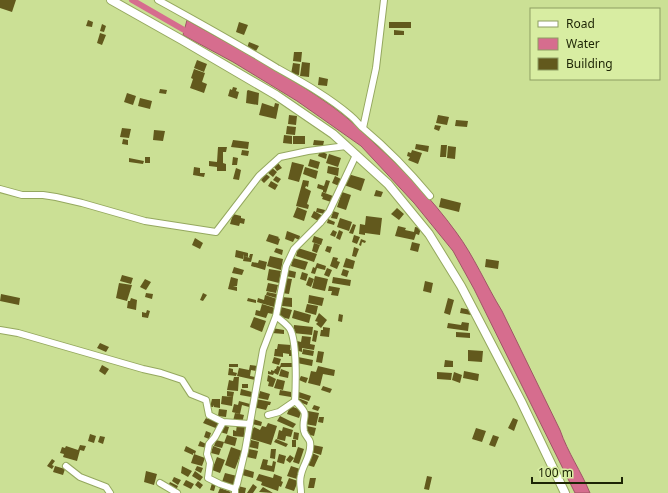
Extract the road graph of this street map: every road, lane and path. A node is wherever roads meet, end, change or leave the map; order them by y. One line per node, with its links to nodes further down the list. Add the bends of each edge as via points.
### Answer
1 (111, 0): 5 (main road, via 276,95 333,134)
2 (158, 0): 4 (street, via 308,86 343,109)
3 (384, 0): 4 (street, via 376,68)
4 (363, 128): 8 (street, via 416,178)
5 (346, 146): 6 (main road); 7 (street, via 280,157 259,176 216,232 145,221 82,202 43,195 22,195)
6 (356, 155): 9 (street, via 329,212 294,249 286,266); 21 (main road, via 388,184 429,234 461,286)
7 (0, 189)
8 (430, 196)
9 (276, 316): 11 (street, via 291,330 294,341); 14 (street, via 263,350)
10 (0, 330): 13 (street, via 161,372 182,380 191,394 206,400 209,415)
11 (294, 401): 12 (street, via 279,412); 20 (street, via 305,414 304,430 310,441 309,456 301,473 299,485)
12 (268, 415)
13 (223, 422): 14 (street); 17 (street, via 207,454 210,463 208,478)
14 (250, 424): 17 (street)
15 (66, 466): 18 (street, via 80,477 106,487)
16 (160, 483): 19 (street)
17 (235, 491)
18 (110, 493)
19 (177, 493)
20 (302, 493)
21 (565, 493)

